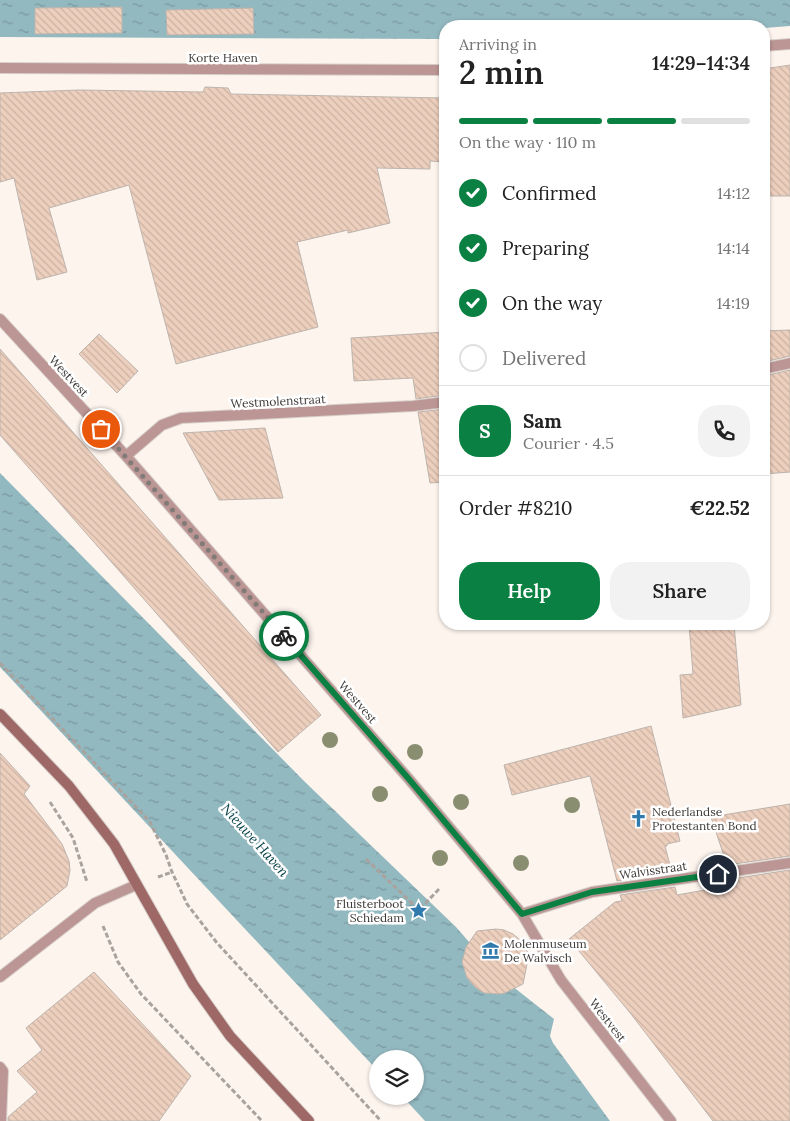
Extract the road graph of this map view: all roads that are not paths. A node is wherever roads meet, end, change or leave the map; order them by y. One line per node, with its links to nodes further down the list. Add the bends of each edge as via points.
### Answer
1 (790, 44): 2 (street)
2 (770, 46)
3 (0, 68): 4 (street, Korte Haven)
4 (439, 70)
5 (0, 320): 9 (street, Westvest)
6 (790, 363): 7 (street)
7 (770, 368)
8 (439, 403): 9 (street, Westmolenstraat, via 181,418 162,424)
9 (126, 456): 13 (street, Westvest, via 408,778)
10 (0, 714): 12 (street, via 69,786 114,844)
11 (790, 863): 13 (street, Walvisstraat, via 592,892)
12 (136, 885): 14 (street, via 95,903); 17 (street, via 193,984 230,1036)
13 (522, 914): 18 (street, Westvest, via 561,980)
14 (0, 977)
15 (0, 1067): 16 (street, via 3,1071)
16 (1, 1121)
17 (309, 1121)
18 (671, 1121)

